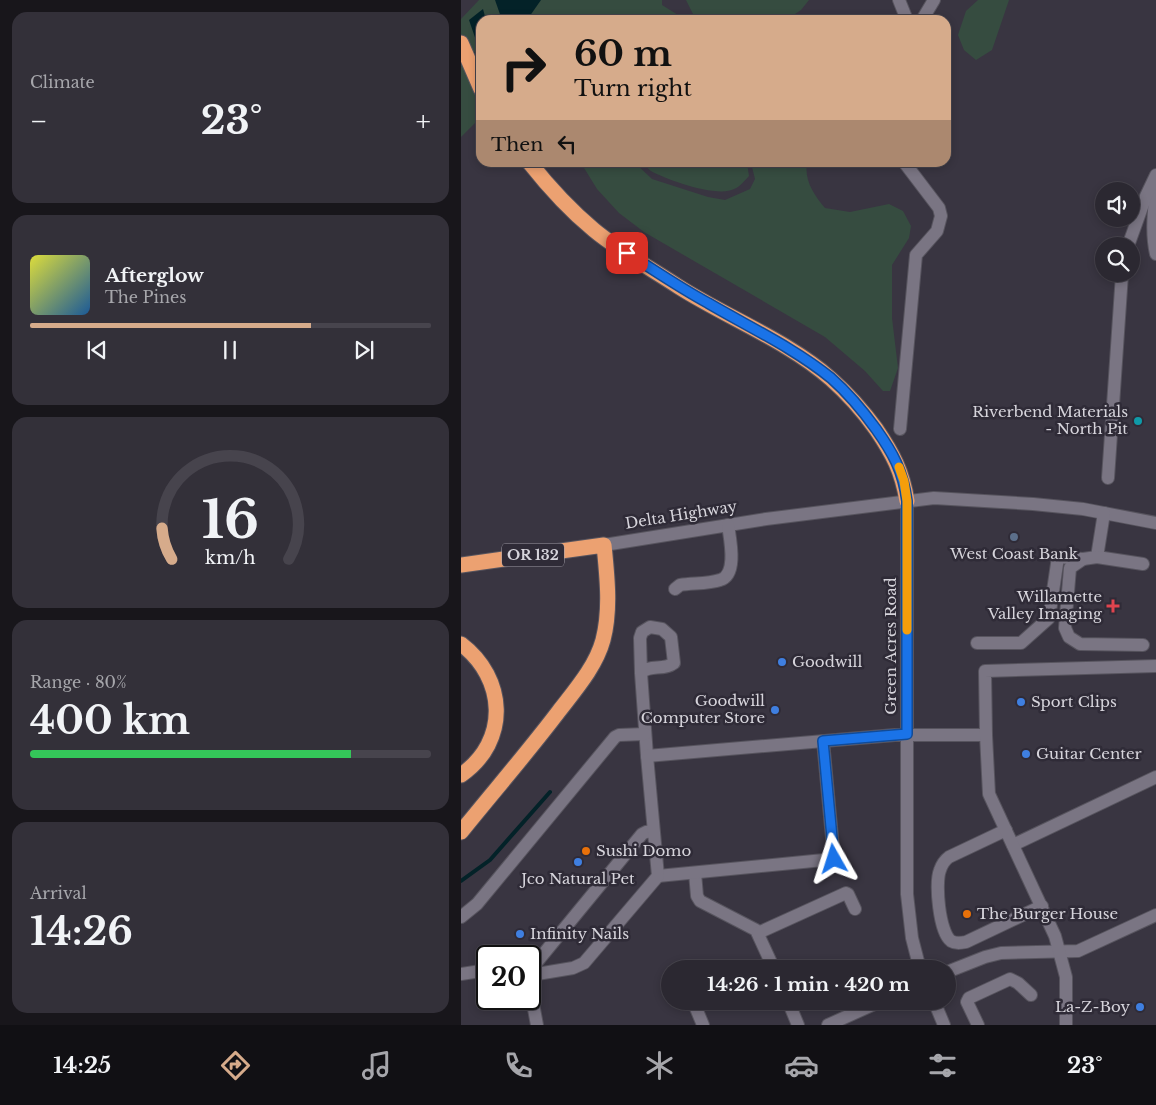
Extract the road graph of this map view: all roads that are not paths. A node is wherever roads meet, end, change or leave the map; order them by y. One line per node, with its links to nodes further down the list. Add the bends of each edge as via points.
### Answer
1 (899, 0): 3 (street)
2 (934, 0): 4 (street)
3 (905, 15)
4 (925, 15)
5 (461, 43): 6 (highway)
6 (476, 78)
7 (533, 167): 16 (highway, via 595,231 681,288 830,377 868,418 895,458)
8 (908, 167): 14 (street, via 939,208 941,216 937,231 917,255)
9 (1156, 175): 11 (street)
10 (1156, 188): 12 (street, via 1152,227)
11 (1132, 237)
12 (1156, 254)
13 (1121, 282): 15 (street)
14 (900, 429)
15 (1108, 478)
16 (907, 501): 17 (street, Delta Highway, via 934,498 980,500); 19 (street, Delta Highway / OR 132); 32 (street, Green Acres Road)
17 (1104, 513): 18 (street, Delta Highway); 21 (street)
18 (1156, 522)
19 (728, 525): 20 (street, Delta Highway / OR 132); 25 (street, via 731,562 728,575 721,580 680,585)
20 (604, 545): 24 (highway, Delta Highway / OR 132); 40 (highway, via 606,618 597,656 582,682)
21 (1097, 557): 22 (street); 23 (street)
22 (1083, 559): 26 (street, via 1058,557 1049,618 1021,643); 28 (street, via 1070,568 1065,628 1069,637 1080,644)
23 (1143, 564)
24 (461, 565)
25 (675, 589)
26 (977, 643)
27 (461, 644): 36 (highway, via 480,662 488,675 494,688 496,715 486,748)
28 (1143, 645)
29 (1156, 666): 33 (street, via 985,671)
30 (641, 673): 31 (street)
31 (645, 734): 35 (street); 47 (street, via 615,737 477,904)
32 (907, 734): 33 (street); 34 (street); 52 (street, Green Acres Road, via 907,894 911,938)
33 (986, 735): 38 (street, via 989,794)
34 (823, 741): 35 (street); 42 (street, via 834,859)
35 (647, 756): 39 (street)
36 (461, 775)
37 (1156, 777): 41 (street)
38 (1006, 830): 41 (street); 44 (street, via 949,857 943,864 938,877 943,930 951,940 962,943)
39 (653, 831): 43 (street); 50 (street, via 642,834)
40 (461, 832)
41 (1013, 845): 44 (street)
42 (695, 873): 43 (street); 48 (street, via 700,901)
43 (658, 876): 54 (street, via 584,963 573,968)
44 (1042, 906): 49 (street)
45 (855, 909): 48 (street, via 846,893)
46 (1156, 915): 49 (street, via 1080,950)
47 (461, 917)
48 (758, 933): 51 (street)
49 (1059, 951): 53 (street, via 1001,953); 69 (street, via 1065,977)
50 (541, 958)
51 (770, 960)
52 (917, 960)
53 (956, 968)
54 (541, 969)
55 (476, 972): 56 (street)
56 (461, 974)
57 (1031, 995): 68 (street, via 1010,979 969,998 967,1002)
58 (534, 1010): 63 (street)
59 (697, 1010): 64 (street)
60 (792, 1010): 65 (street)
61 (861, 1010): 66 (street)
62 (938, 1010): 67 (street)
63 (537, 1025)
64 (703, 1025)
65 (798, 1025)
66 (828, 1025)
67 (944, 1025)
68 (978, 1025)
69 (1066, 1025)

